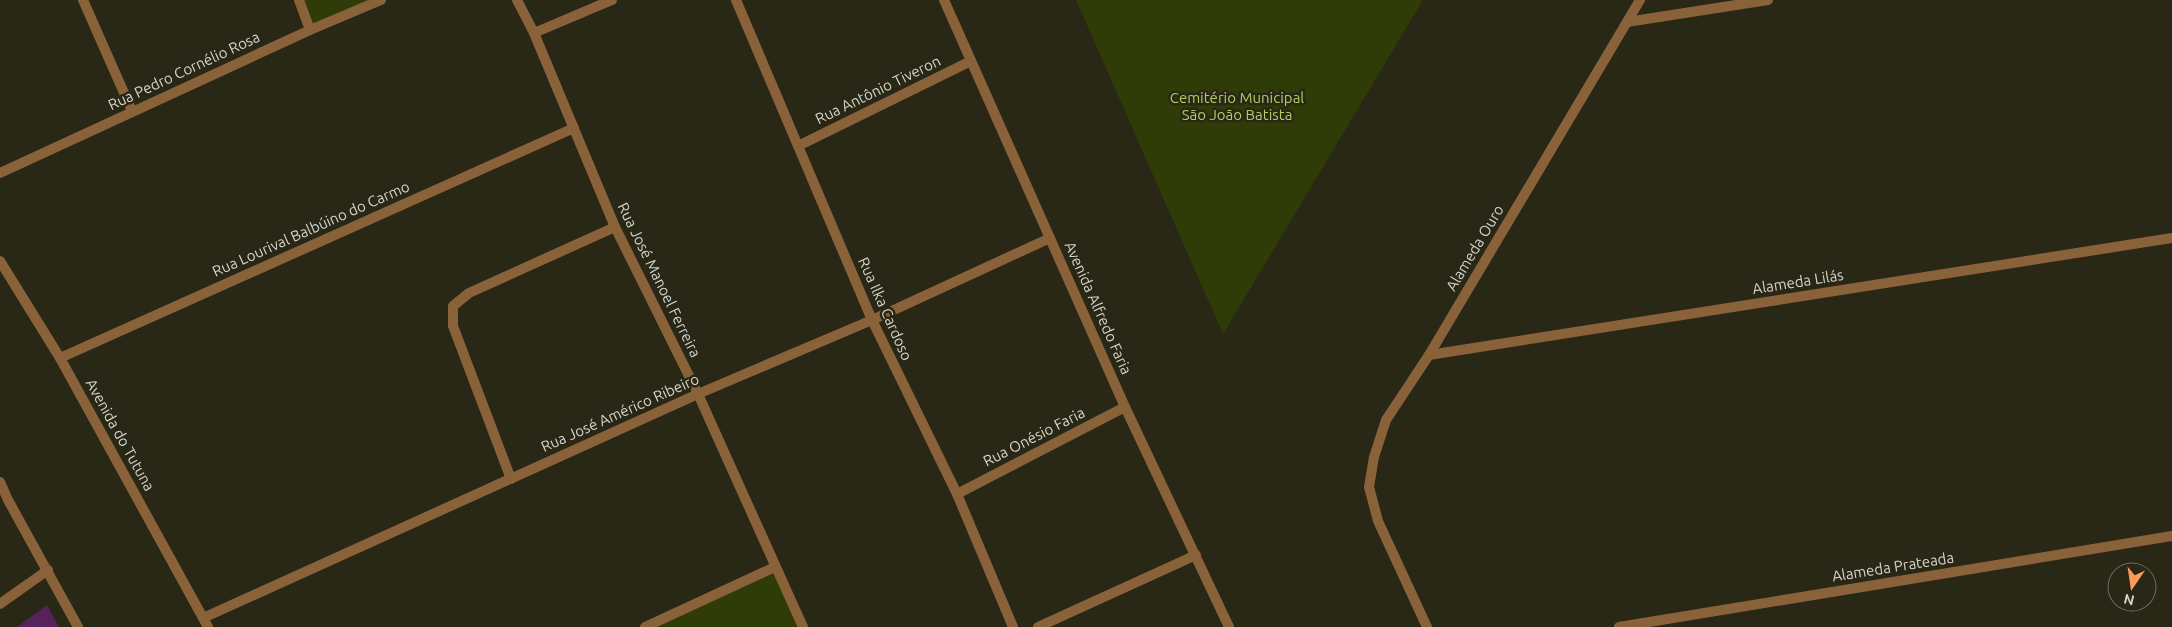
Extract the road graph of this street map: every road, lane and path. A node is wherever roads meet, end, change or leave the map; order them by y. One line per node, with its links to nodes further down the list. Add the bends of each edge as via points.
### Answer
1 (84, 0): 14 (street)
2 (298, 0): 11 (street)
3 (381, 0): 11 (street, Rua Pedro Cornélio Rosa)
4 (517, 0): 12 (street, Rua José Manoel Ferreira)
5 (612, 0): 12 (street)
6 (736, 0): 16 (street, Rua Ilka Cardoso)
7 (944, 0): 13 (street, Avenida Alfredo Faria)
8 (1640, 0): 10 (street, Alameda Ouro)
9 (1768, 0): 10 (street)
10 (1627, 22): 23 (street, Alameda Ouro)
11 (310, 30): 14 (street, Rua Pedro Cornélio Rosa)
12 (534, 33): 15 (street, Rua José Manoel Ferreira)
13 (971, 61): 16 (street, Rua Antônio Tiveron); 19 (street, Avenida Alfredo Faria)
14 (132, 111): 17 (street, Rua Pedro Cornélio Rosa)
15 (574, 128): 18 (street, Rua José Manoel Ferreira); 24 (street, Rua Lourival Balbúino do Carmo)
16 (798, 146): 22 (street, Rua Ilka Cardoso)
17 (0, 173)
18 (615, 227): 25 (street, Rua José Manoel Ferreira); 27 (street, via 469,293 453,306 453,326)
19 (1050, 238): 22 (street, Rua José Américo Ribeiro); 26 (street, Avenida Alfredo Faria)
20 (2172, 238): 23 (street, Alameda Lilás)
21 (0, 261): 24 (street, Avenida do Tutuna)
22 (872, 320): 25 (street, Rua José Américo Ribeiro); 29 (street, Rua Ilka Cardoso)
23 (1429, 355): 42 (street, Alameda Ouro, via 1386,420 1374,457 1369,487 1378,520)
24 (60, 358): 35 (street, Avenida do Tutuna)
25 (698, 394): 27 (street, Rua José Américo Ribeiro); 32 (street, Rua José Manoel Ferreira)
26 (1125, 407): 29 (street, Rua Onésio Faria); 31 (street, Avenida Alfredo Faria)
27 (511, 479): 35 (street, Rua José Américo Ribeiro)
28 (0, 482): 33 (street)
29 (957, 494): 39 (street, Rua Ilka Cardoso)
30 (2172, 536): 43 (street, Alameda Prateada)
31 (1196, 555): 40 (street); 41 (street, Avenida Alfredo Faria)
32 (775, 567): 37 (street); 38 (street, Rua José Manoel Ferreira)
33 (48, 570): 34 (street); 36 (street)
34 (0, 604)
35 (205, 622)
36 (78, 627)
37 (645, 627)
38 (804, 627)
39 (1013, 627)
40 (1038, 627)
41 (1228, 627)
42 (1427, 627)
43 (1619, 627)

